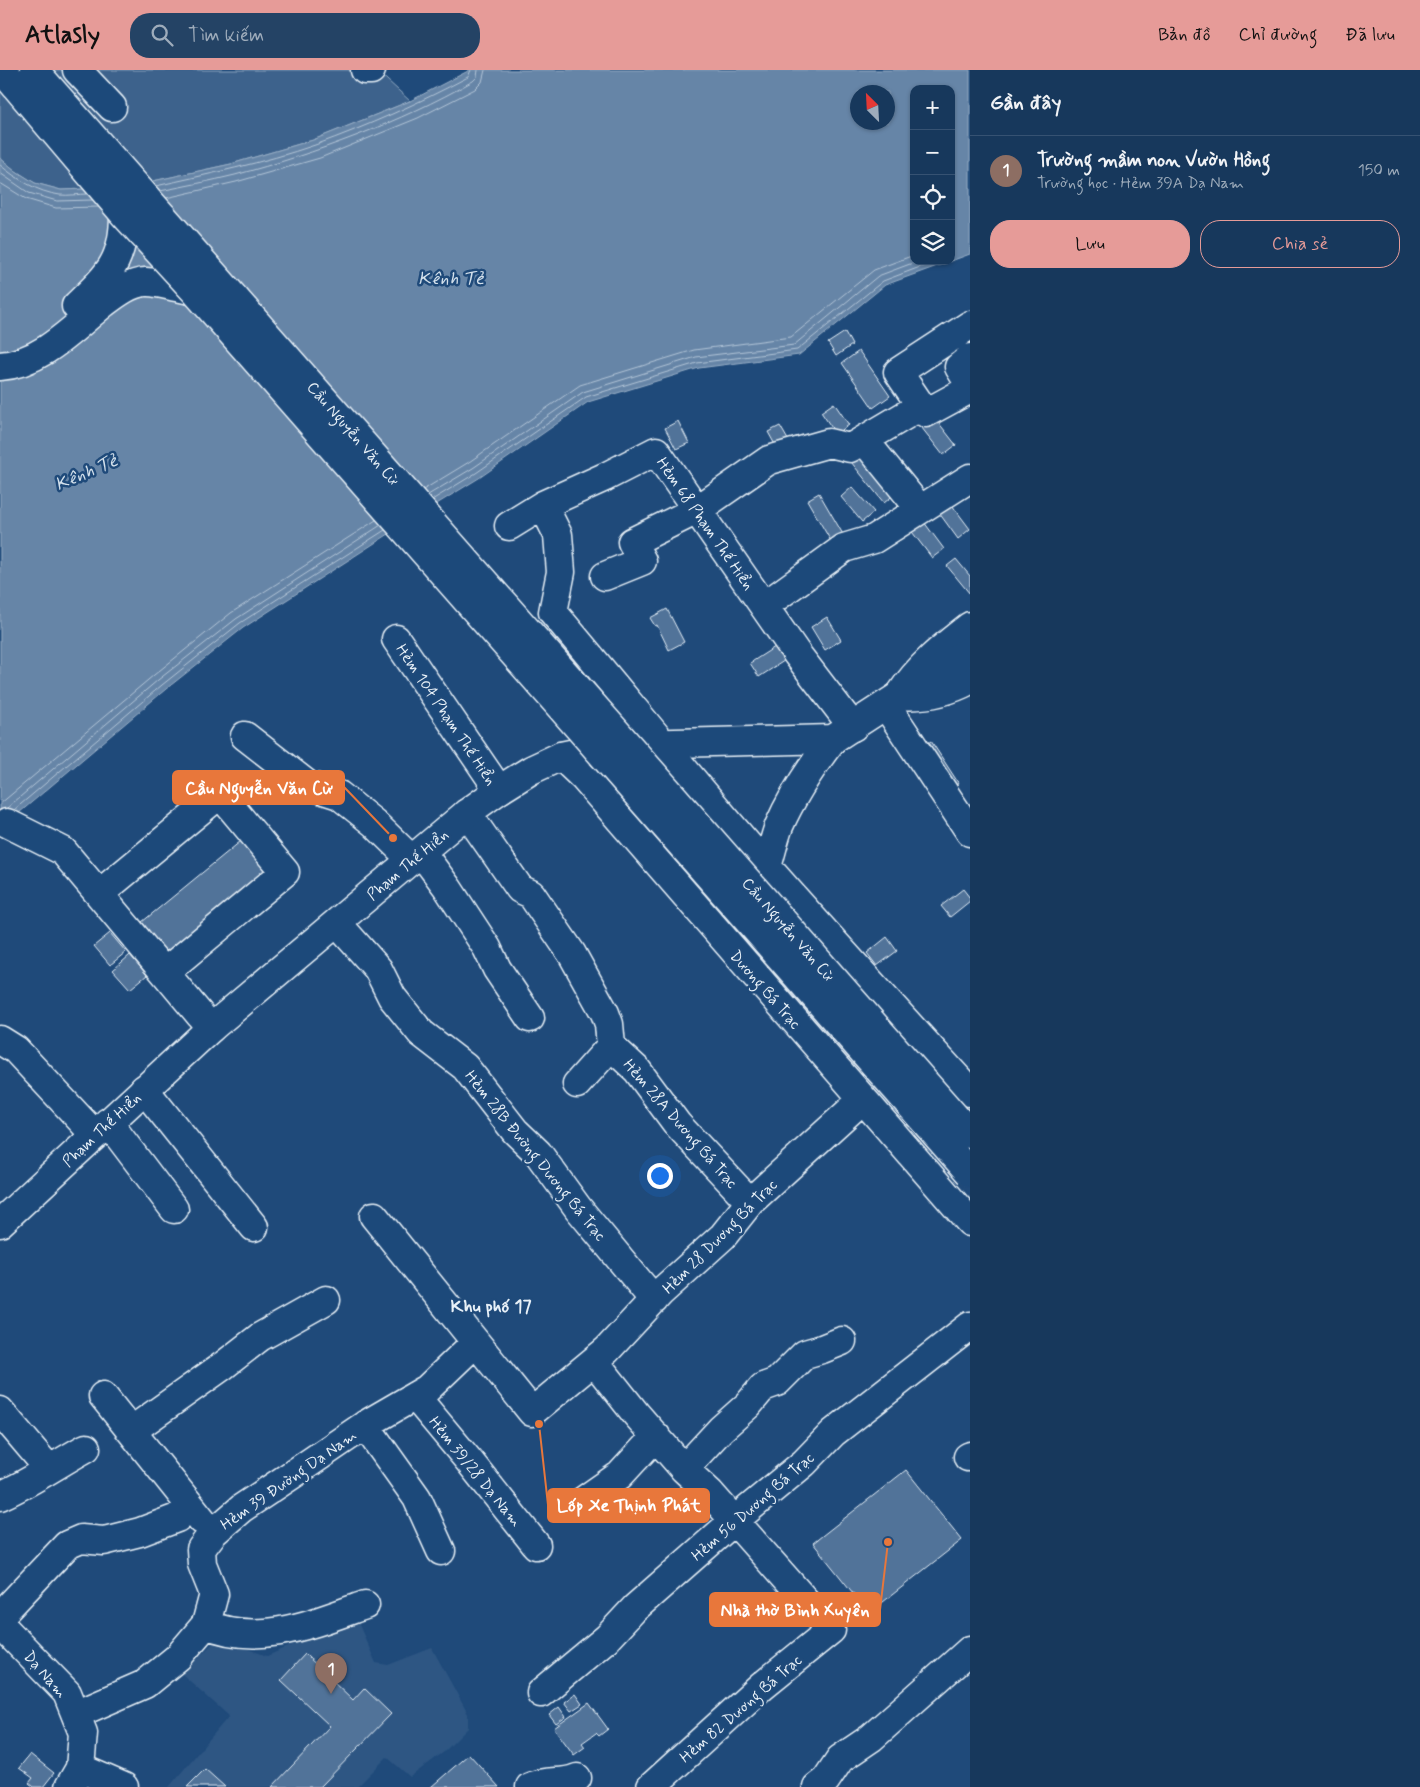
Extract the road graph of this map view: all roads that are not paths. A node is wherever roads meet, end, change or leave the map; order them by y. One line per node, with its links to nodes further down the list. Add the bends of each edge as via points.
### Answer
1 (2, 70): 7 (main road, Cầu Nguyễn Văn Cừ, bridge)
2 (34, 70): 52 (main road, Cầu Nguyễn Văn Cừ, bridge)
3 (77, 70): 6 (main road)
4 (365, 70): 5 (main road)
5 (371, 70)
6 (112, 107)
7 (124, 214): 8 (main road, Cầu Nguyễn Văn Cừ, bridge); 10 (main road, via 121,246 106,277 67,314 31,341)
8 (195, 291): 12 (main road, via 146,282 130,286 40,354); 53 (main road, Cầu Nguyễn Văn Cừ, bridge)
9 (970, 325): 15 (main road, via 898,372)
10 (0, 350)
11 (970, 358): 13 (main road, via 959,367)
12 (0, 366)
13 (970, 385)
14 (970, 389): 15 (main road, via 926,413)
15 (921, 406): 16 (main road)
16 (864, 440): 19 (main road); 20 (main road, via 850,448 829,443 769,460)
17 (970, 478): 19 (main road)
18 (543, 505): 20 (main road, Hẻm 68 Phạm Thế Hiển, via 656,451); 21 (main road, Hẻm 68 Phạm Thế Hiển); 31 (main road, via 558,535 560,572 554,612)
19 (920, 509): 23 (main road, via 874,539 844,548)
20 (697, 510): 22 (main road, via 632,542 642,561); 23 (main road, Hẻm 68 Phạm Thế Hiển)
21 (509, 526)
22 (606, 576)
23 (764, 606): 29 (main road, Hẻm 68 Phạm Thế Hiển, via 798,654)
24 (970, 626): 28 (main road, via 928,660)
25 (396, 639): 33 (main road, Hẻm 104 Phạm Thế Hiển)
26 (970, 650): 28 (main road)
27 (970, 680): 28 (main road, via 929,695)
28 (893, 700): 29 (main road); 36 (main road)
29 (843, 733): 31 (main road, Phạm Thế Hiển); 38 (main road, via 810,770 790,803 779,827)
30 (245, 736): 37 (main road, via 308,784 339,795)
31 (663, 742): 32 (main road, Phạm Thế Hiển, via 610,746); 38 (main road)
32 (561, 756): 33 (main road, Phạm Thế Hiển); 41 (main road, Dương Bá Trạc, via 584,778)
33 (498, 790): 34 (main road, Phạm Thế Hiển)
34 (467, 813): 37 (main road, Phạm Thế Hiển); 46 (main road, via 520,890 531,894 572,954 605,1013)
35 (7, 823): 39 (main road, via 63,851)
36 (970, 832)
37 (416, 856): 40 (main road, Phạm Thế Hiển); 43 (main road, via 447,887)
38 (775, 876): 41 (main road, via 769,884 743,894 730,906); 49 (main road)
39 (99, 894): 42 (main road); 42 (main road, via 220,794 285,872)
40 (337, 923): 44 (main road, Phạm Thế Hiển); 61 (main road, Hẻm 28B Đường Dương Bá Trạc, via 378,969 392,997 421,1033 465,1067 515,1131 538,1153 578,1208)
41 (720, 936): 50 (main road, Dương Bá Trạc)
42 (165, 972): 44 (main road)
43 (530, 1018)
44 (211, 1028): 48 (main road, Phạm Thế Hiển)
45 (0, 1040): 51 (main road, via 16,1050)
46 (610, 1046): 47 (main road); 54 (main road, Hẻm 28A Dương Bá Trạc, via 637,1070 677,1124)
47 (577, 1084)
48 (144, 1088): 51 (main road, Phạm Thế Hiển); 59 (main road)
49 (970, 1092)
50 (862, 1100): 54 (main road, Hẻm 28 Dương Bá Trạc); 57 (main road, Dương Bá Trạc)
51 (101, 1128): 55 (main road); 58 (main road, Phạm Thế Hiển)
52 (970, 1134)
53 (970, 1173)
54 (750, 1202): 61 (main road, Hẻm 28 Dương Bá Trạc, via 723,1236)
55 (174, 1209)
56 (374, 1216): 64 (main road)
57 (970, 1222)
58 (0, 1223)
59 (254, 1227)
60 (326, 1300): 70 (main road, via 260,1337)
61 (654, 1300): 65 (main road, Hẻm 28 Dương Bá Trạc)
62 (970, 1326): 78 (main road, Hẻm 56 Dương Bá Trạc, via 833,1433)
63 (842, 1341): 74 (main road, via 805,1354 777,1382 763,1387)
64 (475, 1344): 65 (main road, Hẻm 28 Dương Bá Trạc, via 532,1412); 67 (main road, Hẻm 39 Đường Dạ Nam, via 427,1389)
65 (594, 1361): 71 (main road)
66 (103, 1396): 70 (main road)
67 (414, 1396): 69 (main road, Hẻm 39 Đường Dạ Nam); 80 (main road, Hẻm 39/28 Dạ Nam)
68 (0, 1411): 73 (main road)
69 (365, 1425): 79 (main road, Hẻm 39 Đường Dạ Nam, via 242,1508); 81 (main road, via 417,1498)
70 (131, 1431): 77 (main road)
71 (656, 1436): 74 (main road); 76 (main road, via 620,1475)
72 (86, 1448): 73 (main road)
73 (49, 1469): 75 (main road)
74 (684, 1469): 78 (main road)
75 (0, 1496)
76 (580, 1504)
77 (191, 1506): 79 (main road); 83 (main road, via 177,1518 140,1532 104,1540 80,1539 68,1545)
78 (735, 1520): 87 (main road, Hẻm 56 Dương Bá Trạc, via 635,1608 607,1638); 93 (main road, Hẻm 82 Dương Bá Trạc, via 831,1630 762,1686)
79 (213, 1534): 85 (main road, Hẻm 39 Đường Dạ Nam, via 202,1549 202,1564 214,1594)
80 (536, 1545)
81 (442, 1551)
82 (365, 1605): 85 (main road, via 306,1626 261,1634 219,1629)
83 (0, 1616)
84 (0, 1624): 88 (main road, Dạ Nam, via 66,1693)
85 (206, 1624): 88 (main road, Hẻm 39 Đường Dạ Nam, via 178,1657 145,1684)
86 (970, 1650): 94 (main road, via 871,1738 840,1759)
87 (541, 1693)
88 (76, 1714): 89 (main road, Dạ Nam, via 83,1733)
89 (75, 1777): 91 (main road)
90 (577, 1778): 92 (main road)
91 (124, 1787)
92 (530, 1787)
93 (651, 1787)
94 (818, 1787)

